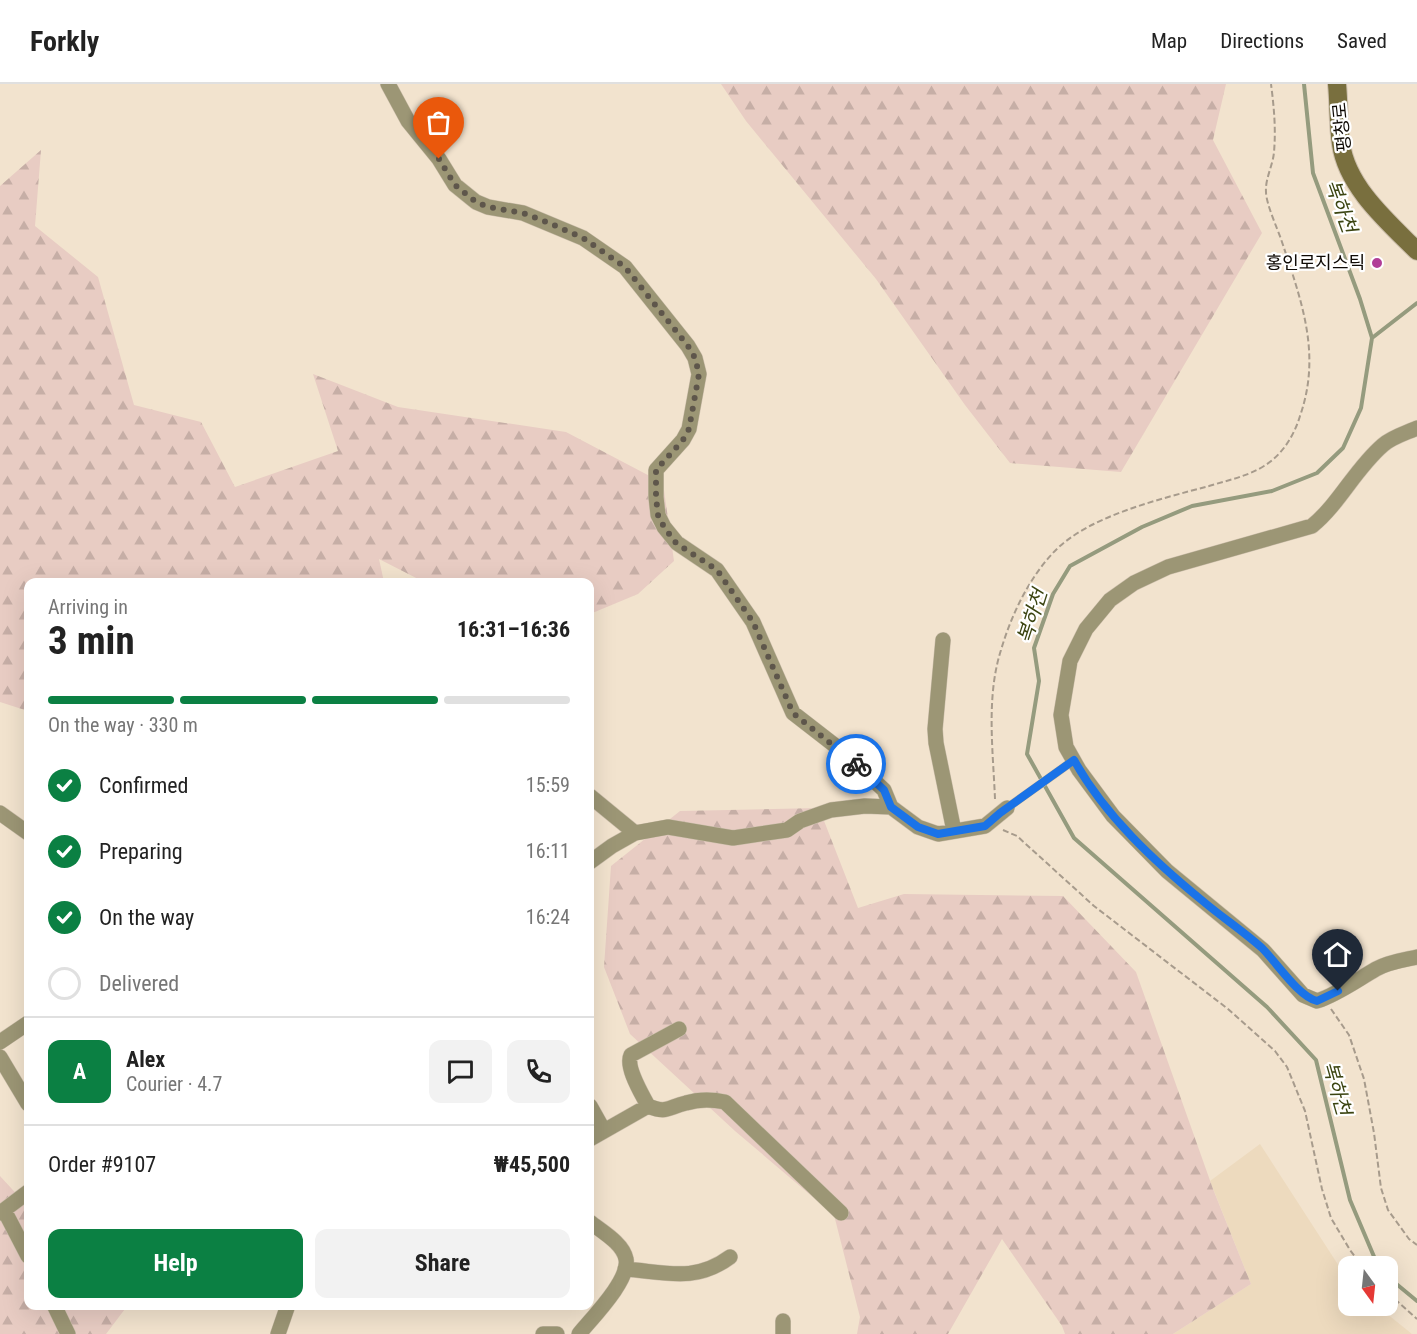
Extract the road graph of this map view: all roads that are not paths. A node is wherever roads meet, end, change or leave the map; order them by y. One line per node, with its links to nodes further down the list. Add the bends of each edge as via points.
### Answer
1 (388, 84): 8 (street, via 408,121 455,185 488,207 523,213 583,238 625,267 688,346 699,374 689,429 656,470 658,515 676,543 717,570 753,622 793,713 884,790)
2 (1337, 84): 3 (street, 평창로, via 1341,145 1357,184 1376,211)
3 (1416, 248)
4 (1417, 428): 6 (street, via 1385,443 1311,526 1168,567 1110,600 1086,629 1070,661 1061,715)
5 (943, 640): 12 (street, via 934,729)
6 (1068, 763): 9 (lane); 15 (street, via 1146,851 1263,950 1302,994 1317,1001 1324,999 1390,963)
7 (594, 799): 13 (street)
8 (891, 807): 12 (street, via 918,827 938,834); 13 (street, via 831,810 787,830 739,837 668,827)
9 (1003, 810): 12 (street, via 985,826)
10 (0, 813): 11 (street)
11 (24, 829)
12 (954, 831)
13 (635, 833): 14 (street)
14 (594, 859)
15 (1417, 957)
16 (24, 1026): 18 (street)
17 (679, 1029): 21 (street, via 629,1059)
18 (0, 1042)
19 (0, 1057): 20 (street)
20 (24, 1097)
21 (648, 1107): 23 (street); 27 (street, via 667,1111 710,1099 725,1102)
22 (594, 1113): 23 (street)
23 (604, 1131): 24 (street)
24 (594, 1137)
25 (24, 1195): 26 (street)
26 (2, 1211): 29 (street)
27 (841, 1213)
28 (594, 1225): 31 (street, via 617,1244 626,1257)
29 (24, 1249)
30 (730, 1257): 31 (street, via 716,1268 690,1274)
31 (625, 1269): 38 (street)
32 (56, 1310): 34 (street)
33 (286, 1310): 35 (street)
34 (68, 1334)
35 (278, 1334)
36 (543, 1334): 37 (street)
37 (557, 1334)
38 (579, 1334)

